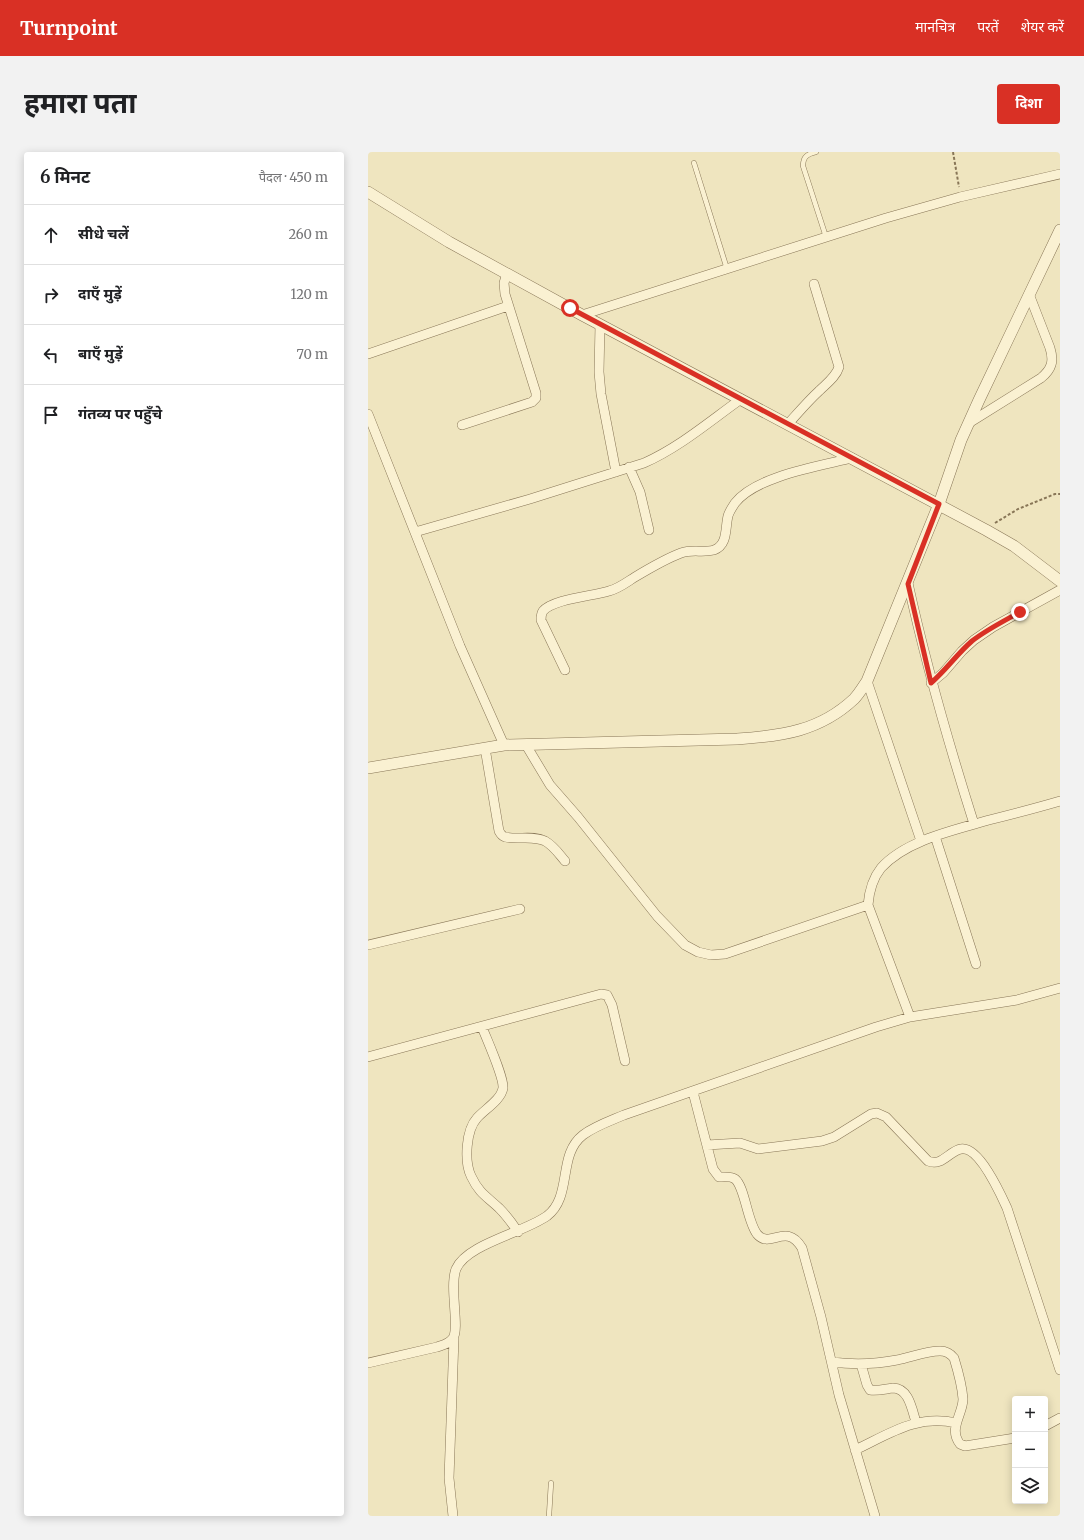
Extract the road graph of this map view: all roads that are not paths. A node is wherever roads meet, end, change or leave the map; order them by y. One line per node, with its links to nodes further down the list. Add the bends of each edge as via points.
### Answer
1 (816, 152): 6 (lane, via 806,156 803,166)
2 (694, 163): 7 (lane)
3 (1060, 174): 6 (street, via 960,197)
4 (368, 192): 8 (street, via 449,242)
5 (1060, 230): 10 (street)
6 (826, 237): 7 (street)
7 (727, 269): 12 (street)
8 (507, 273): 11 (street, via 504,283); 12 (street)
9 (814, 284): 18 (street, via 839,368 833,378)
10 (1029, 294): 17 (street); 17 (street, via 1050,348 1052,366 1041,378)
11 (508, 306): 14 (street); 19 (street, via 536,398 532,402)
12 (582, 315): 13 (street)
13 (600, 325): 15 (street); 22 (street, via 601,394)
14 (368, 354)
15 (741, 399): 18 (street); 21 (street, via 659,456)
16 (368, 414): 25 (street)
17 (969, 423): 23 (street)
18 (788, 424): 20 (street)
19 (462, 425)
20 (852, 458): 23 (street); 29 (street, via 758,485 736,502 728,514 725,538 721,546 714,550 683,552 618,588 570,600 544,610 540,620)
21 (629, 468): 22 (street); 24 (street, via 640,492)
22 (616, 472): 25 (street)
23 (939, 504): 26 (street, via 1014,546); 27 (street)
24 (649, 530)
25 (415, 532): 32 (street, via 460,646)
26 (1060, 581)
27 (908, 584): 30 (street); 31 (street)
28 (1060, 590): 31 (street, via 974,640)
29 (564, 670)
30 (867, 682): 33 (street, via 854,698 836,713 796,732 773,737); 39 (street)
31 (931, 683): 37 (street)
32 (504, 745): 33 (street); 34 (street)
33 (526, 745): 41 (street, via 550,785 657,916 685,944 698,952 711,955 725,954)
34 (485, 748): 35 (street); 40 (street, via 501,835 545,841)
35 (368, 768)
36 (1060, 801): 37 (street)
37 (974, 824): 38 (street)
38 (935, 836): 39 (street); 44 (street)
39 (921, 841): 41 (street, via 881,869 870,890)
40 (565, 861)
41 (868, 905): 46 (street)
42 (520, 909): 43 (street)
43 (368, 945)
44 (976, 964)
45 (1060, 988): 46 (street, via 1018,1000)
46 (910, 1017): 50 (street, via 876,1026)
47 (482, 1027): 48 (street); 49 (street, via 601,994 607,995); 52 (street, via 503,1087 500,1096 476,1119 468,1138 466,1156 470,1174 478,1189 503,1212)
48 (368, 1057)
49 (625, 1061)
50 (693, 1092): 51 (street); 52 (street, via 624,1115 582,1136 571,1149 562,1192 556,1205 547,1215)
51 (707, 1145): 54 (street, via 719,1177 730,1177 738,1183 757,1235 767,1240 779,1236 793,1237 798,1241 814,1287); 57 (street, via 740,1143 758,1149 822,1141 877,1113 886,1117 928,1161 936,1163 961,1149 973,1152 997,1186 1007,1208)
52 (518, 1232): 53 (street, via 479,1247 467,1255 457,1268 453,1283)
53 (454, 1338): 55 (street, via 447,1344 437,1347); 65 (street, via 450,1478)
54 (832, 1362): 56 (street); 63 (street)
55 (368, 1363)
56 (861, 1364): 59 (street, via 870,1390 901,1389); 60 (street, via 935,1352 951,1354 957,1367 963,1400)
57 (1060, 1370)
58 (1060, 1418): 61 (street)
59 (916, 1422): 60 (street); 63 (street)
60 (956, 1423): 62 (street, via 957,1441 965,1446)
61 (1048, 1424)
62 (1012, 1438)
63 (855, 1450): 67 (street)
64 (552, 1483): 66 (lane)
65 (453, 1516)
66 (549, 1516)
67 (875, 1516)

